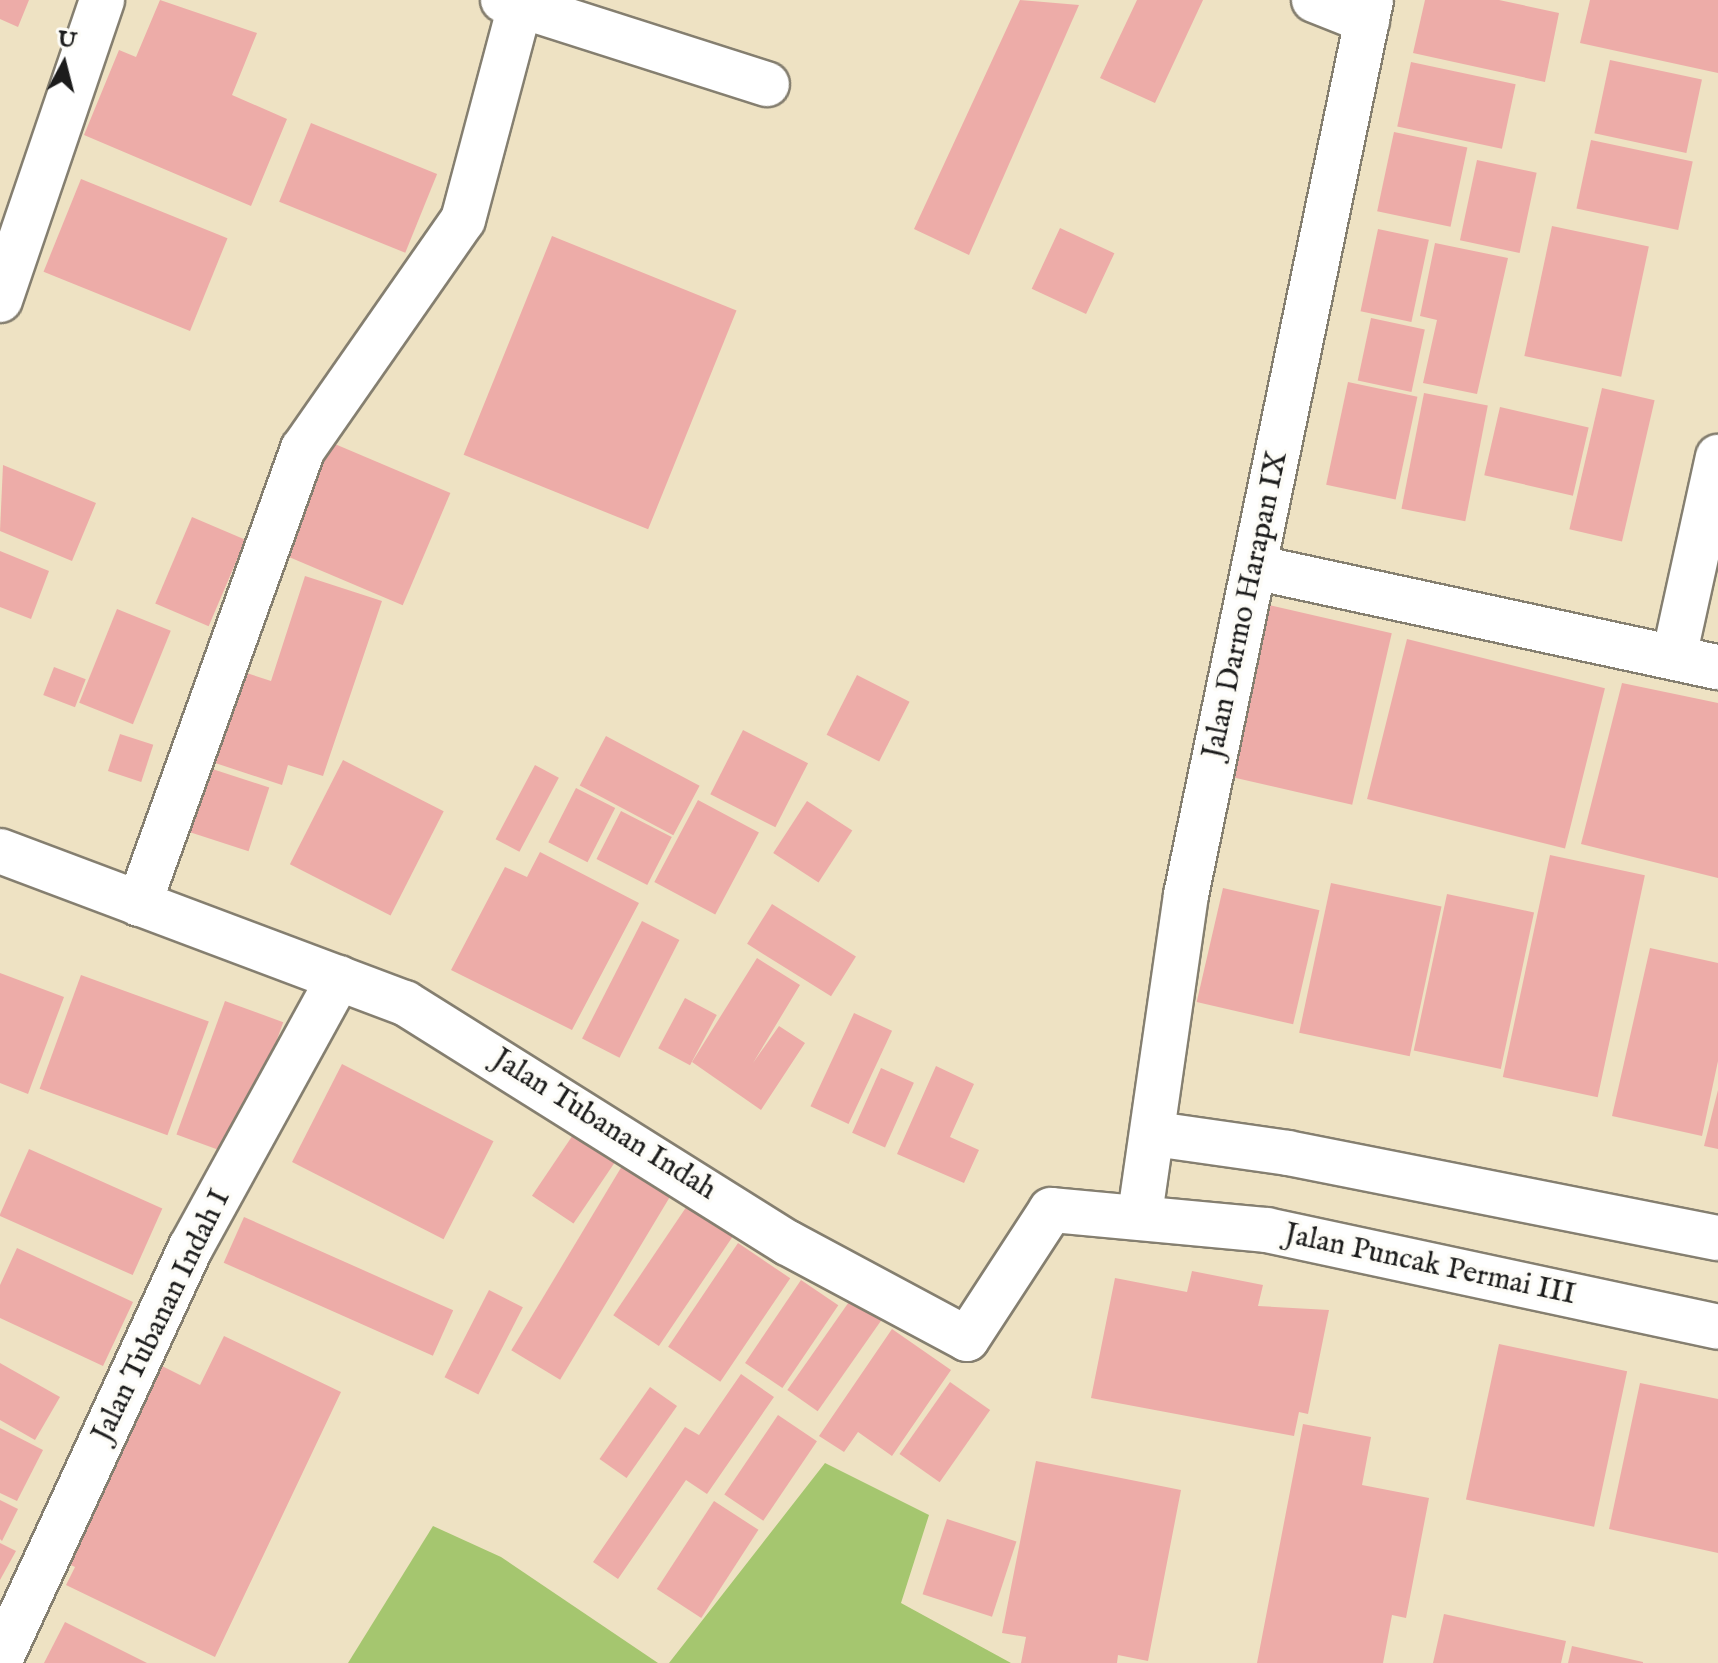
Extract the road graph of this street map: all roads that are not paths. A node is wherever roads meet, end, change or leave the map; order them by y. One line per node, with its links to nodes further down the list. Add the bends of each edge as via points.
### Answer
1 (102, 0): 6 (street)
2 (1314, 0): 4 (street)
3 (511, 3): 5 (street); 12 (street, via 463,220 303,449)
4 (1369, 10): 8 (street, Jalan Darmo Harapan IX)
5 (767, 84)
6 (0, 300)
7 (1718, 457): 9 (street)
8 (1254, 567): 9 (street); 14 (street, Jalan Darmo Harapan IX, via 1186,895)
9 (1674, 657): 10 (street)
10 (1718, 667)
11 (0, 851): 12 (street, Jalan Tubanan Indah)
12 (139, 904): 13 (street, Jalan Tubanan Indah)
13 (339, 978): 15 (street, Jalan Tubanan Indah, via 405,1003 788,1243 967,1339 1051,1210); 18 (street, Jalan Tubanan Indah I, via 191,1247)
14 (1155, 1134): 15 (street, Jalan Darmo Harapan IX); 16 (street, via 1288,1153)
15 (1140, 1214): 17 (street, Jalan Puncak Permai III, via 1267,1230)
16 (1718, 1238)
17 (1718, 1327)
18 (0, 1660)

